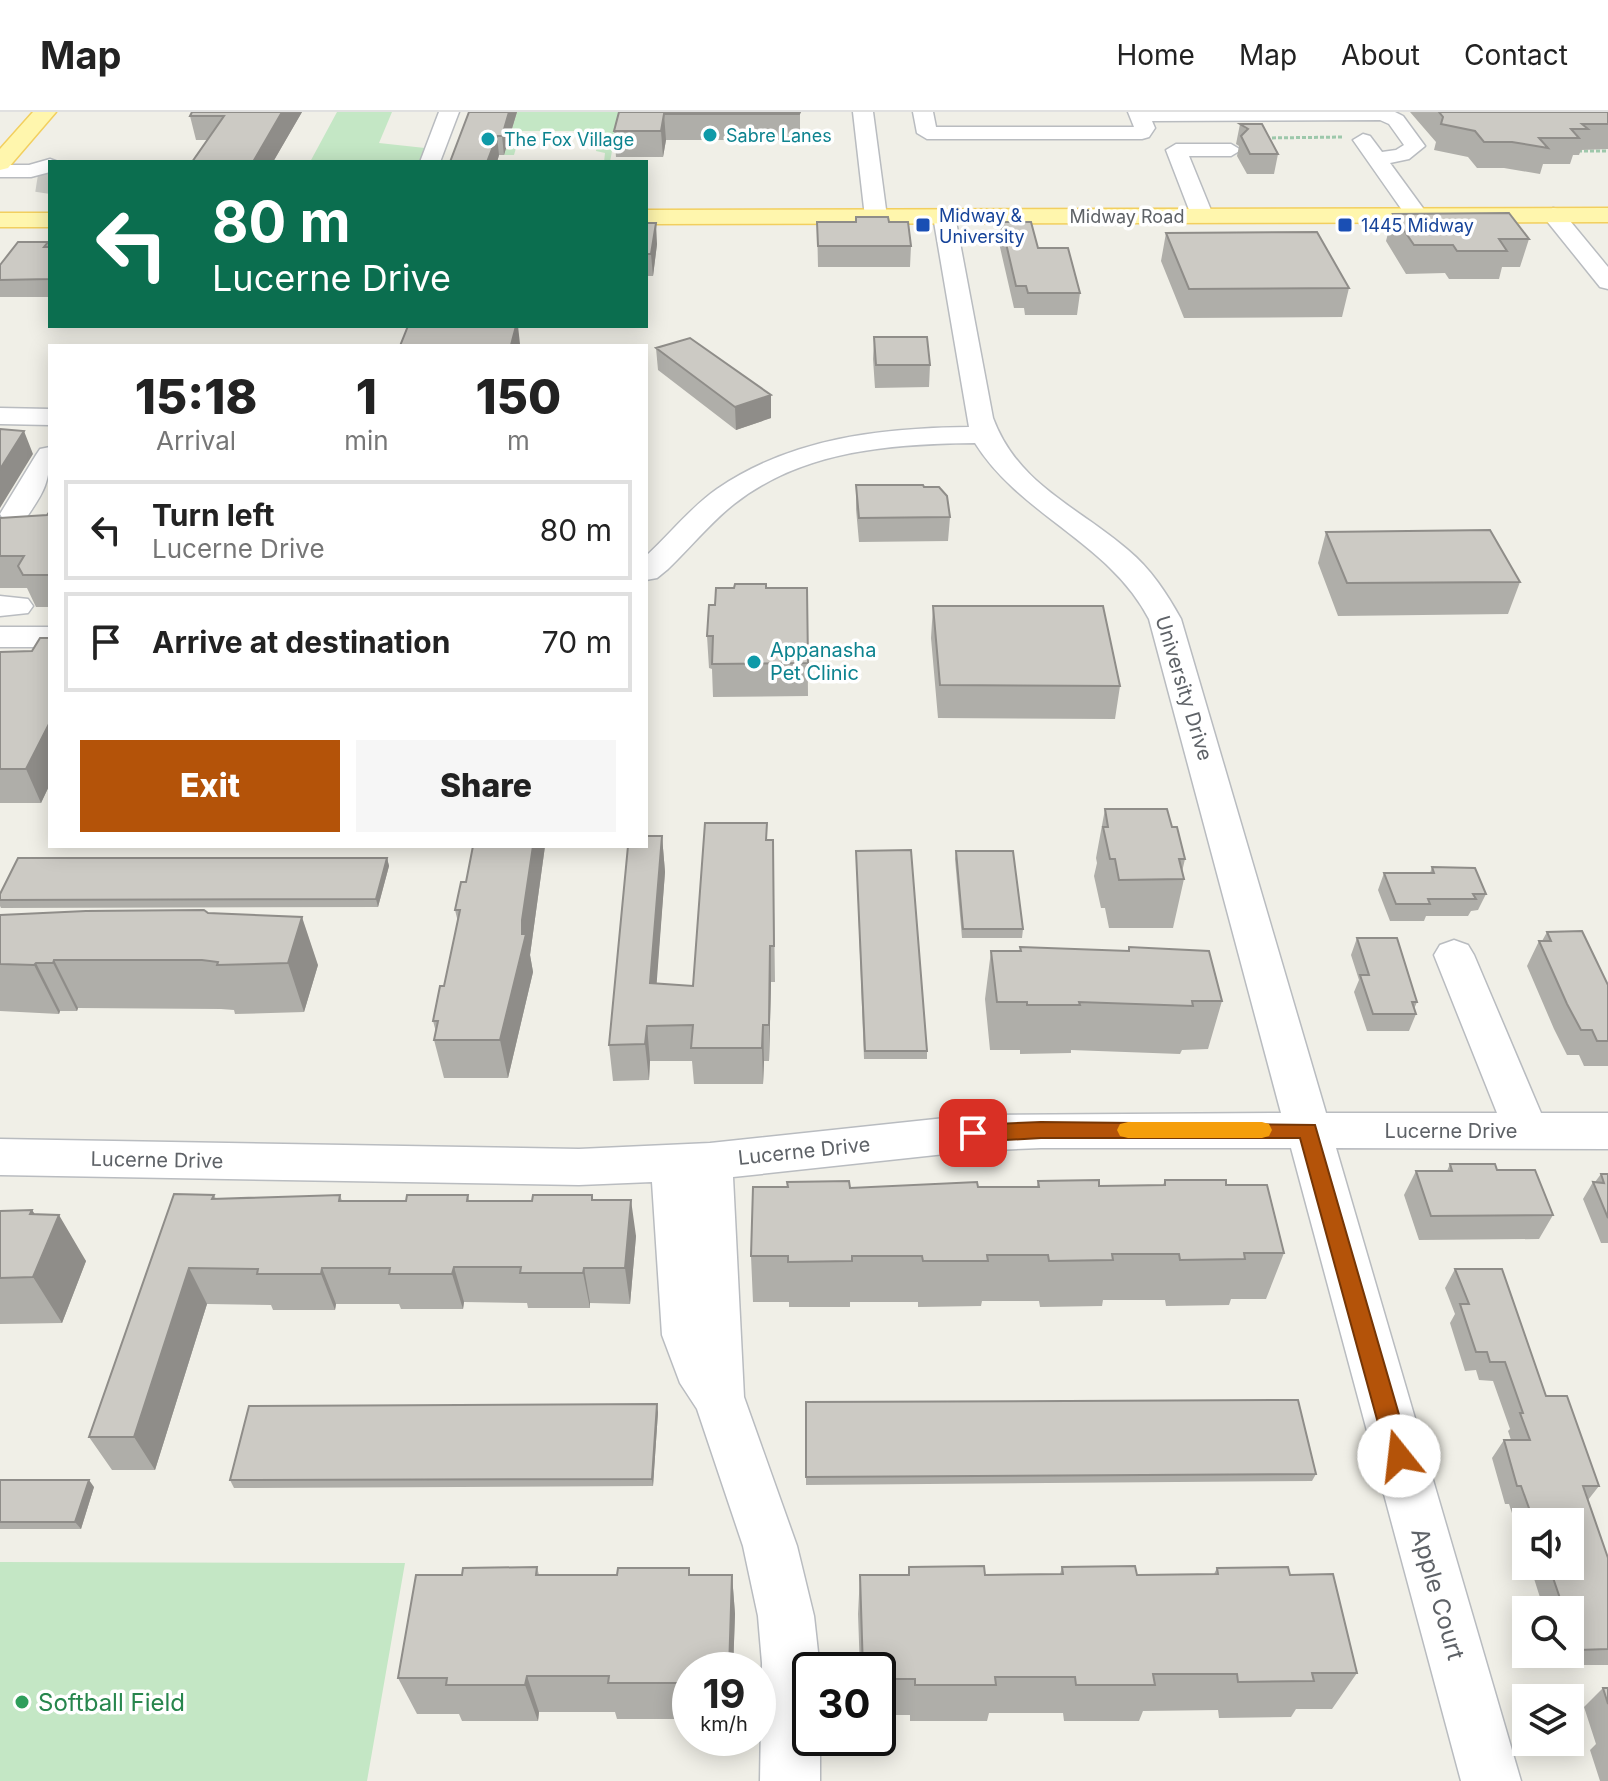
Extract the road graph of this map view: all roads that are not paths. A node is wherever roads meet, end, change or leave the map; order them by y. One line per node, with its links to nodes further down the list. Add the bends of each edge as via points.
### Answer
1 (45, 112): 10 (main road)
2 (449, 112): 9 (street)
3 (863, 113): 4 (street); 20 (street)
4 (909, 114): 5 (street, via 927,133 1142,133)
5 (1141, 118): 6 (street, via 1174,131)
6 (1352, 127): 8 (street); 8 (street, via 1393,118 1414,143 1408,153)
7 (1231, 150): 14 (street, via 1176,150)
8 (1377, 159): 15 (street)
9 (431, 160)
10 (0, 163)
11 (0, 171): 12 (street)
12 (37, 174): 13 (street, via 16,190)
13 (0, 191)
14 (1202, 215): 15 (main road, Midway Road); 18 (main road, Midway Road)
15 (1417, 215): 16 (main road, Midway Road)
16 (1553, 215): 17 (main road, Midway Road); 23 (street)
17 (1608, 215)
18 (944, 216): 20 (main road, Midway Road); 26 (street, University Drive)
19 (648, 217): 20 (main road, Midway Road)
20 (876, 217)
21 (48, 218): 22 (main road)
22 (0, 220)
23 (1608, 282)
24 (0, 416): 25 (street)
25 (48, 417)
26 (984, 435): 30 (street, via 866,441 771,469 725,496); 34 (street, University Drive, via 1016,479 1135,573 1165,619)
27 (42, 447): 28 (street)
28 (7, 527): 29 (street)
29 (33, 539)
30 (648, 570)
31 (0, 637): 32 (street)
32 (48, 637)
33 (1454, 955): 35 (street)
34 (1308, 1130): 35 (street, Lucerne Drive); 38 (street, Lucerne Drive, via 987,1133); 40 (street, Apple Court)
35 (1526, 1131): 36 (street, Lucerne Drive)
36 (1608, 1131)
37 (0, 1157): 38 (street, Lucerne Drive, via 579,1167)
38 (691, 1162): 39 (street, via 687,1335 698,1367 719,1399 770,1546 791,1663)
39 (790, 1781)
40 (1491, 1781)

